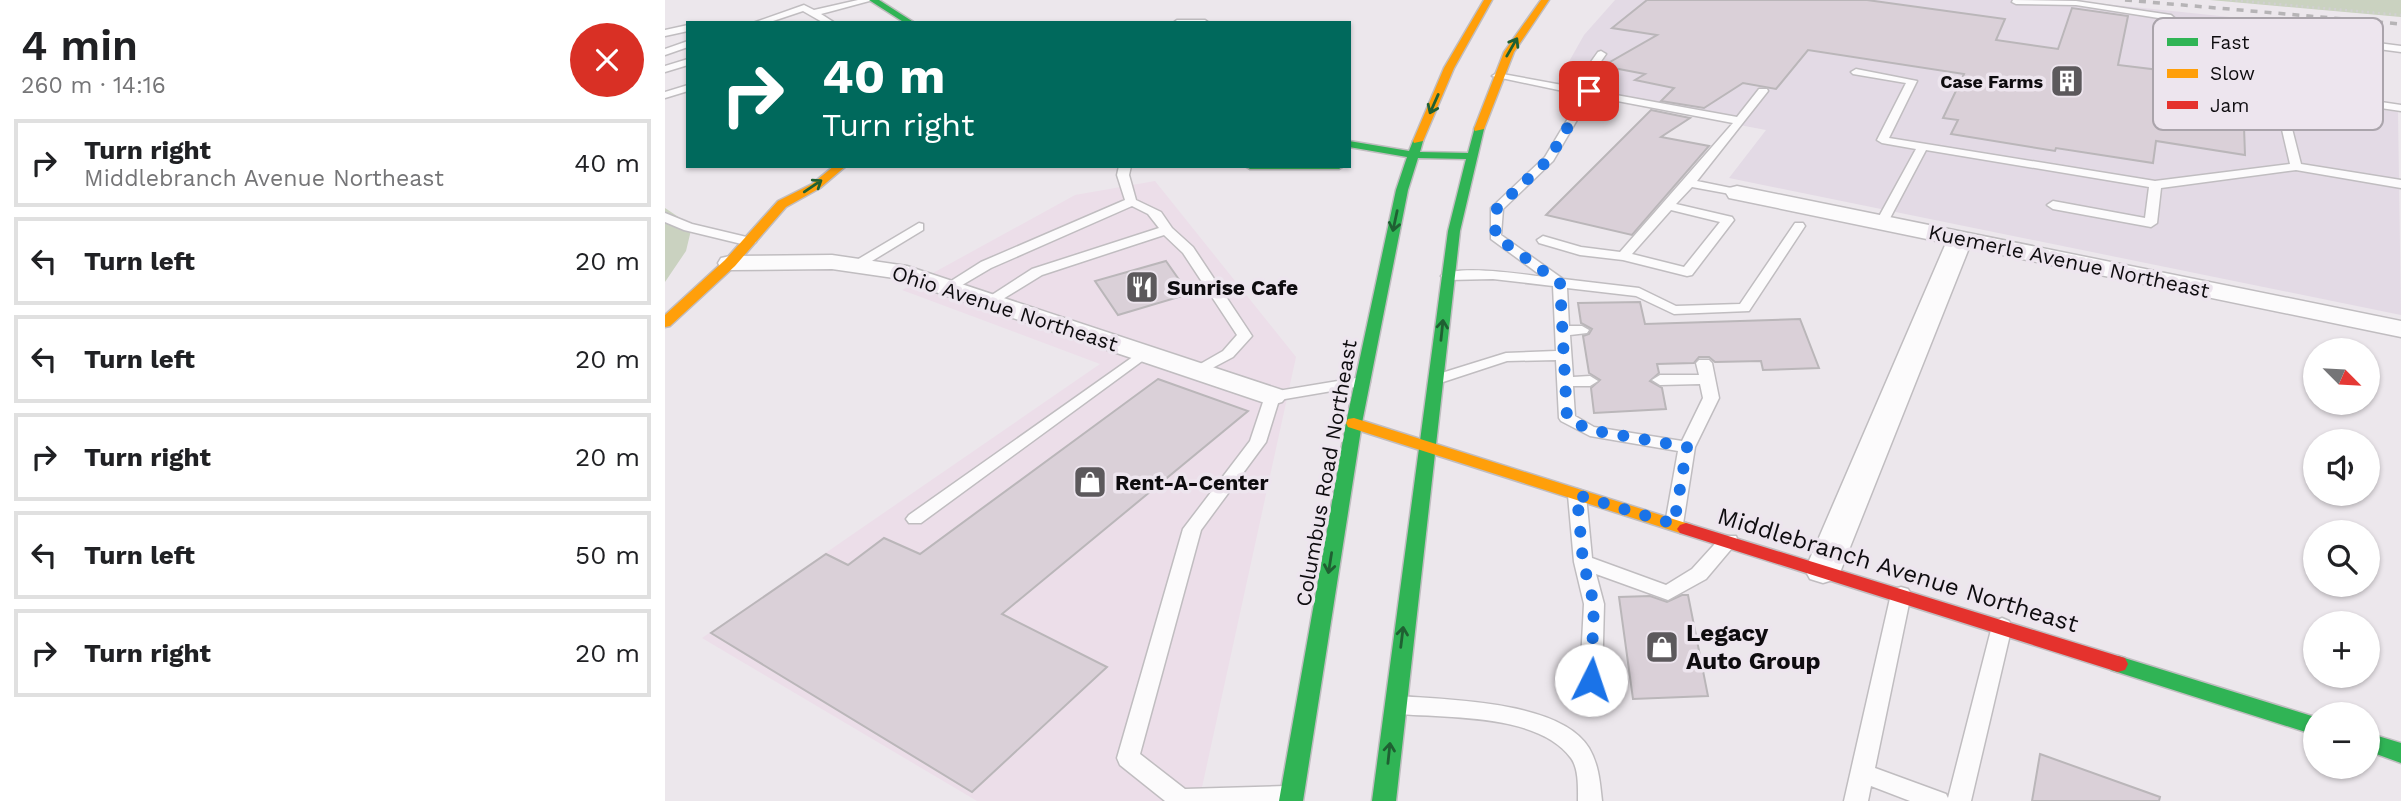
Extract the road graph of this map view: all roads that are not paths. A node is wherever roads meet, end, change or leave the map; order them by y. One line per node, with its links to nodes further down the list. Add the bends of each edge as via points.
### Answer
1 (788, 0): 6 (lane)
2 (871, 0): 6 (lane); 10 (main road)
3 (1488, 0): 32 (main road, Columbus Road Northeast, one-way to 32, via 1450,67)
4 (1545, 0): 21 (main road, one-way to 4, via 1513,44)
5 (2016, 2): 7 (lane, via 2076,3)
6 (809, 15): 8 (lane); 9 (lane)
7 (2169, 18)
8 (770, 21)
9 (827, 21)
10 (908, 21)
11 (686, 28): 12 (lane)
12 (665, 33)
13 (686, 45): 16 (lane)
14 (2383, 47): 15 (lane)
15 (2401, 49)
16 (665, 52)
17 (1601, 54): 23 (lane, via 1588,73)
18 (686, 63): 19 (lane)
19 (665, 69)
20 (1856, 72): 31 (lane, via 1912,81 1882,140)
21 (1497, 76): 23 (lane); 33 (main road)
22 (686, 89): 25 (lane)
23 (1589, 91): 28 (lane); 57 (lane, via 1549,159 1497,208 1495,236)
24 (1763, 91): 28 (lane)
25 (665, 96)
26 (2383, 106): 27 (lane)
27 (2401, 108)
28 (1740, 121): 38 (lane)
29 (2287, 130): 35 (lane)
30 (1351, 144): 32 (main road)
31 (1922, 147): 39 (lane); 46 (lane)
32 (1412, 155): 33 (main road); 34 (main road); 70 (main road, Columbus Road Northeast, one-way to 70)
33 (1470, 156): 56 (main road)
34 (1351, 165)
35 (2296, 167): 39 (lane); 40 (lane)
36 (838, 168): 52 (main road, one-way to 36, via 780,197 815,186)
37 (1125, 168): 42 (lane)
38 (1689, 183): 41 (lane); 44 (lane)
39 (2155, 184): 43 (lane, via 2151,223)
40 (2401, 184)
41 (1737, 193): 46 (street, Kuemerle Avenue Northeast)
42 (1131, 202): 49 (lane, via 1161,216); 58 (lane, via 995,261)
43 (2053, 205)
44 (1667, 206): 53 (lane); 53 (lane, via 1728,220 1687,272)
45 (665, 217): 52 (lane)
46 (1882, 222): 50 (street, Kuemerle Avenue Northeast)
47 (1799, 226): 57 (lane, via 1744,308 1693,316 1639,292)
48 (919, 227): 55 (lane)
49 (1166, 230): 59 (lane, via 1037,272); 66 (lane, via 1188,250 1245,336 1228,354)
50 (1960, 239): 62 (street, Kuemerle Avenue Northeast); 81 (street)
51 (1543, 240): 53 (lane, via 1580,251)
52 (750, 242): 54 (main road)
53 (1623, 256)
54 (730, 263): 55 (street, Ohio Avenue Northeast); 60 (main road)
55 (857, 264): 58 (street, Ohio Avenue Northeast, via 898,271)
56 (1448, 276): 57 (lane, via 1493,275); 67 (main road, one-way to 56)
57 (1560, 283): 63 (lane)
58 (947, 288): 59 (street, Ohio Avenue Northeast)
59 (988, 302): 64 (street, Ohio Avenue Northeast)
60 (665, 323)
61 (1582, 330): 63 (lane)
62 (2401, 330)
63 (1563, 331): 65 (lane)
64 (1144, 354): 66 (street, Ohio Avenue Northeast); 77 (lane)
65 (1564, 355): 67 (lane, via 1506,357); 71 (lane)
66 (1196, 371): 72 (street, Ohio Avenue Northeast)
67 (1436, 379): 74 (main road)
68 (1660, 380): 75 (lane, via 1705,371 1711,398)
69 (1590, 381): 71 (lane)
70 (1362, 382): 72 (lane); 73 (main road, Columbus Road Northeast)
71 (1565, 382): 75 (lane, via 1567,418 1578,425)
72 (1272, 397): 90 (lane, via 1258,442 1192,529 1128,758 1181,800)
73 (1354, 423): 74 (main road, Middlebranch Avenue Northeast); 90 (main road, Columbus Road Northeast, one-way to 90)
74 (1426, 446): 76 (main road, Middlebranch Avenue Northeast); 85 (main road, one-way to 74)
75 (1687, 447): 78 (lane)
76 (1577, 495): 78 (main road, Middlebranch Avenue Northeast); 80 (lane)
77 (915, 519)
78 (1674, 524): 79 (main road, Middlebranch Avenue Northeast)
79 (1729, 541): 80 (lane, via 1699,575 1668,593); 81 (main road, Middlebranch Avenue Northeast)
80 (1583, 562): 84 (lane, via 1594,604)
81 (1823, 570): 82 (main road, Middlebranch Avenue Northeast)
82 (1901, 594): 83 (main road, Middlebranch Avenue Northeast); 89 (lane)
83 (2002, 626): 86 (main road, Middlebranch Avenue Northeast); 95 (lane)
84 (1591, 680)
85 (1394, 704): 91 (main road, one-way to 85); 92 (lane, via 1517,716 1557,734 1579,751 1589,775)
86 (2303, 722)
87 (2380, 747): 88 (main road)
88 (2401, 753)
89 (1862, 773): 93 (lane); 94 (lane)
90 (1291, 798)
91 (1384, 801)
92 (1590, 801)
93 (1856, 801)
94 (1938, 801)
95 (1959, 801)

